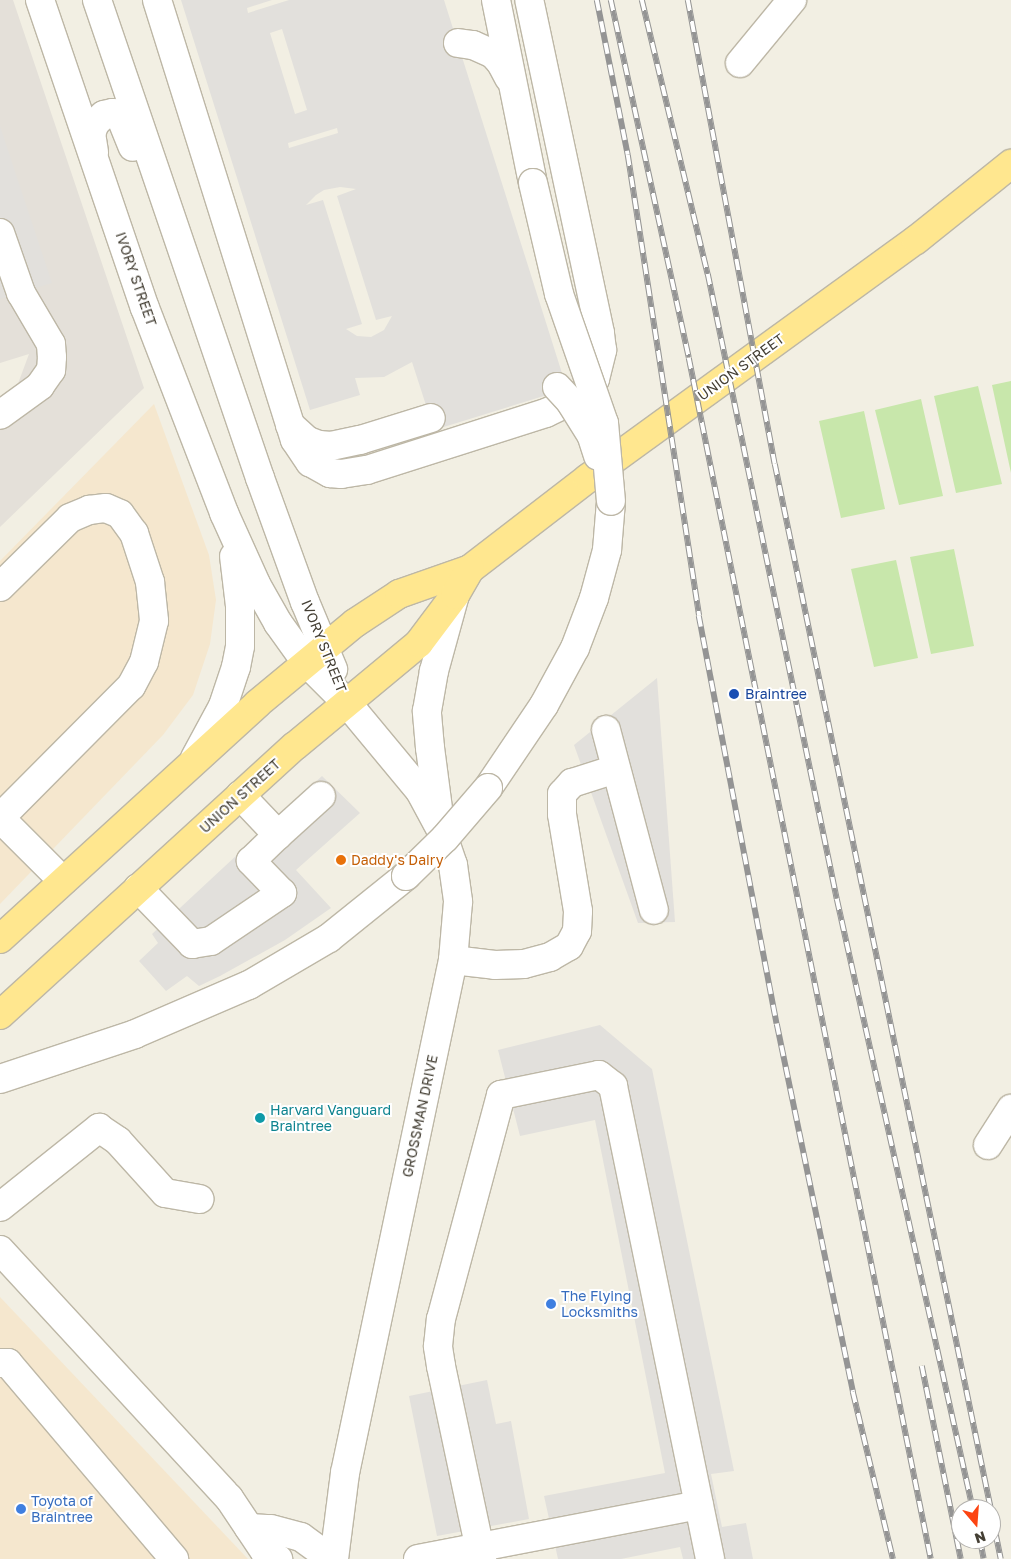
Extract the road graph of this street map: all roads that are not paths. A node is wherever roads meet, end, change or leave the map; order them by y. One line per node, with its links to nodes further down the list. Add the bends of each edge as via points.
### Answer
1 (40, 0): 10 (street, IVORY STREET)
2 (97, 0): 14 (street, IVORY STREET)
3 (157, 0): 17 (street)
4 (496, 0): 9 (street)
5 (529, 0): 17 (street, via 598,321 602,350 595,379 586,391 546,414 354,473 330,473 310,462 295,440)
6 (792, 0): 8 (street)
7 (458, 43): 9 (street, via 473,45 493,54 504,68)
8 (740, 63)
9 (512, 87): 18 (street, bridge, via 559,294 604,423)
10 (95, 161): 14 (street, via 91,134 95,123 104,115 113,113 121,118 130,135 161,235); 19 (street, IVORY STREET, via 145,308)
11 (1011, 164): 20 (main road, UNION STREET, via 916,240 588,478)
12 (0, 233): 15 (street, via 21,293 51,344 52,357 51,370 40,386)
13 (557, 388): 18 (street, bridge, via 591,434)
14 (232, 394): 23 (street, IVORY STREET, via 278,528)
15 (0, 415)
16 (431, 418): 17 (street, via 331,446 319,446 308,441)
17 (290, 424)
18 (611, 500): 39 (street, bridge, via 605,558 594,598 575,648 544,705 488,788 445,838 406,876 329,938 249,985 142,1032)
19 (224, 513): 23 (street, IVORY STREET, via 256,584 278,623); 26 (street, via 238,582 240,646 222,706 204,744)
20 (470, 569): 22 (main road, UNION STREET); 23 (main road, UNION STREET, via 399,594 354,623)
21 (0, 587): 30 (street, via 70,518 89,510 106,508 120,514 134,533 150,582 154,621 144,662 131,686)
22 (456, 595): 24 (main road, UNION STREET, via 419,643); 31 (street, via 434,671 428,711)
23 (315, 655): 24 (street, IVORY STREET); 26 (main road, UNION STREET)
24 (347, 703): 28 (main road, UNION STREET); 31 (street, GROSSMAN DRIVE, via 420,791)
25 (606, 730): 27 (street)
26 (189, 766): 33 (main road, UNION STREET)
27 (616, 769): 35 (street); 37 (street, via 572,783 562,794 562,814 578,911 577,932 569,946 550,957 524,964 495,966)
28 (240, 795): 32 (street); 34 (main road, UNION STREET)
29 (321, 796): 32 (street)
30 (0, 818): 33 (street)
31 (441, 830): 37 (street, GROSSMAN DRIVE, via 453,865 458,902)
32 (278, 835): 34 (street, via 251,860 282,893 211,941 192,944)
33 (63, 881): 36 (main road, UNION STREET)
34 (138, 888): 38 (main road, UNION STREET)
35 (654, 910)
36 (0, 939)
37 (453, 960): 51 (street, GROSSMAN DRIVE, via 345,1474)
38 (0, 1015)
39 (0, 1078)
40 (1011, 1109): 41 (street)
41 (988, 1144)
42 (199, 1199): 43 (street, via 165,1192 118,1141 99,1128)
43 (0, 1207)
44 (0, 1250): 47 (street, via 229,1498)
45 (0, 1363): 49 (street, via 8,1363)
46 (699, 1505): 48 (street); 48 (street, via 613,1086 599,1075 501,1095 441,1319 438,1346); 53 (street)
47 (249, 1528): 50 (street, via 265,1552); 51 (street, via 271,1529 301,1537)
48 (481, 1554): 52 (street)
49 (174, 1559)
50 (278, 1559)
51 (332, 1559)
52 (418, 1559)
53 (710, 1559)

